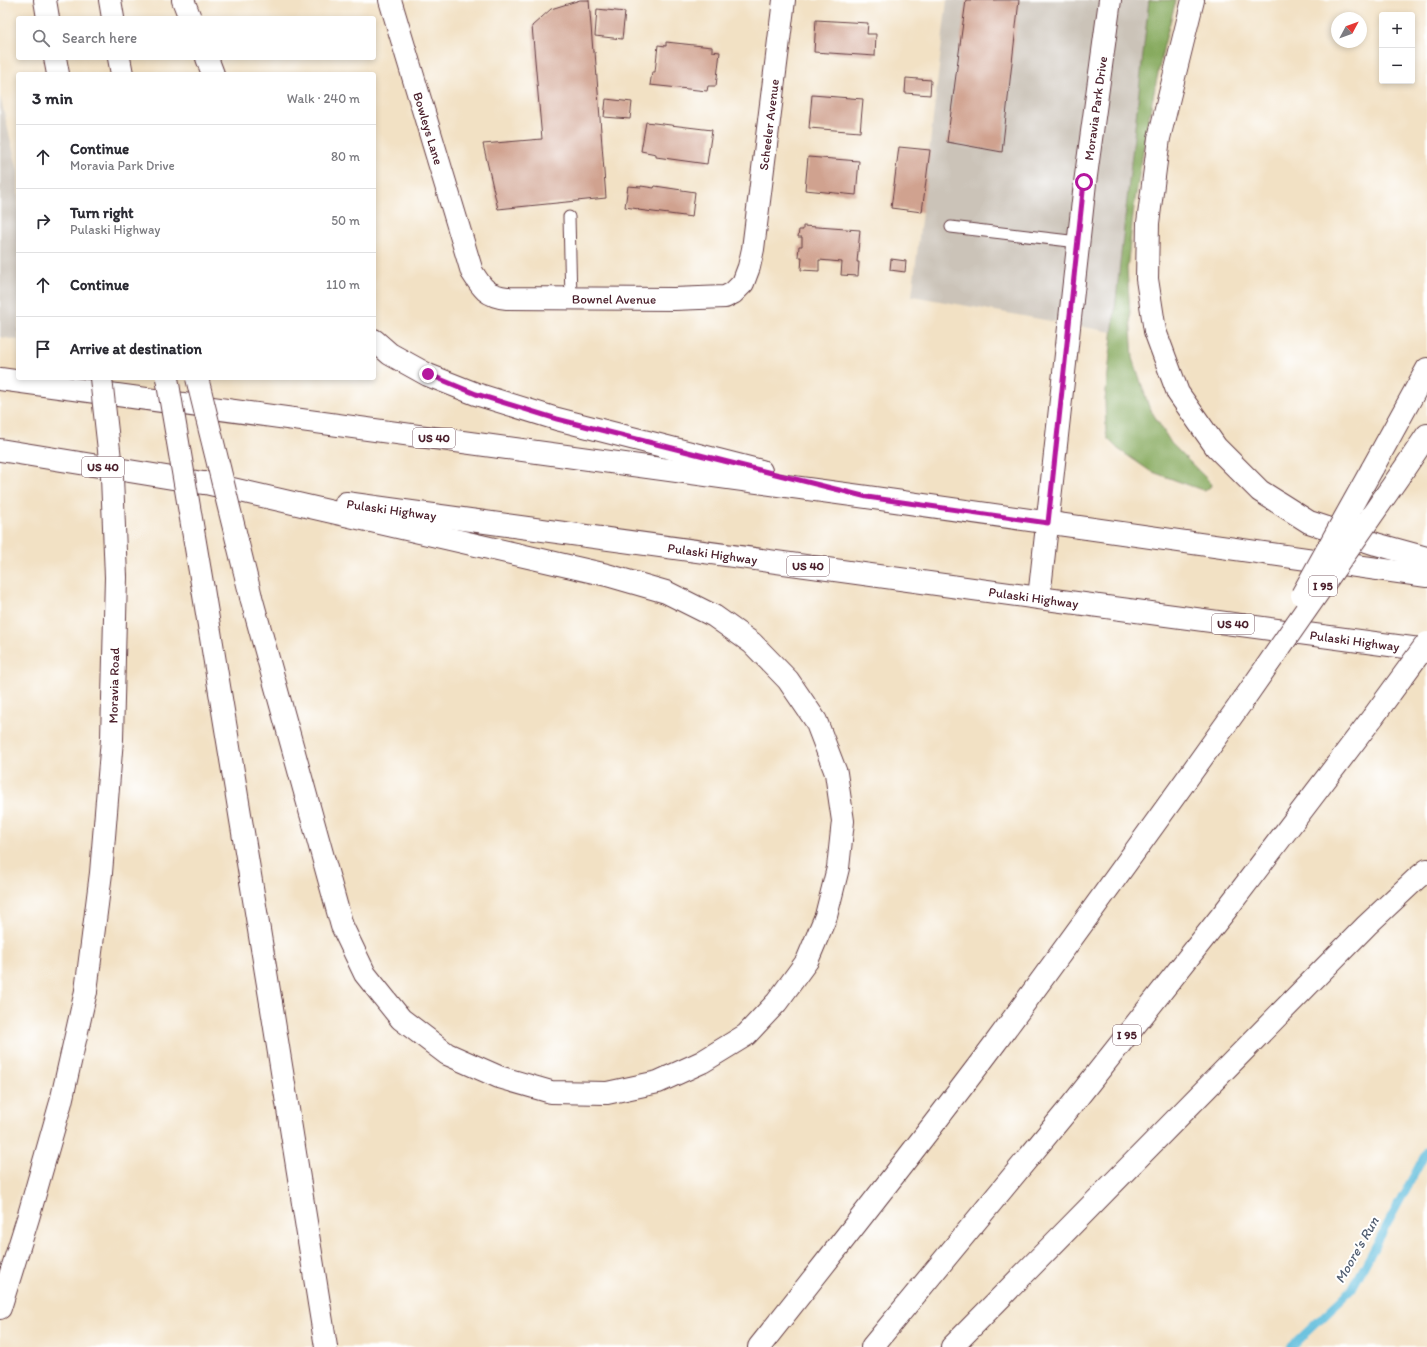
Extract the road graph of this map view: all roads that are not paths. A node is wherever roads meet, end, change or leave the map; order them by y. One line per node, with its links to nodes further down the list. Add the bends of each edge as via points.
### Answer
1 (45, 0): 8 (main road)
2 (110, 0): 9 (main road)
3 (183, 0): 10 (main road)
4 (390, 0): 21 (main road, Bowleys Lane)
5 (784, 0): 20 (main road, Scheeler Avenue)
6 (1110, 0): 19 (main road, Moravia Park Drive)
7 (1193, 0): 38 (main road, via 1159,138 1148,223 1147,279 1155,331 1178,393 1216,447 1260,491 1309,522)
8 (48, 16)
9 (113, 16)
10 (189, 16)
11 (55, 60): 14 (main road)
12 (119, 60): 15 (main road)
13 (208, 60): 16 (main road)
14 (58, 72)
15 (122, 72)
16 (212, 72)
17 (569, 217): 22 (lane)
18 (950, 227): 19 (lane)
19 (1078, 242): 37 (main road, Moravia Park Drive)
20 (753, 249): 22 (main road, Bownel Avenue, via 743,283 725,297)
21 (467, 256): 22 (main road, Bownel Avenue, via 472,272 489,294 507,298)
22 (571, 299)
23 (376, 342): 36 (main road, via 390,354 428,374 476,394 557,419)
24 (1427, 369): 43 (main road, bridge)
25 (0, 379): 36 (main road, US 40)
26 (101, 380): 45 (main road, Moravia Road, bridge, via 112,477 116,577 112,739 101,873 86,992 61,1102)
27 (167, 380): 46 (main road, bridge)
28 (197, 380): 32 (main road, bridge)
29 (1427, 435): 43 (main road, I 95, bridge)
30 (0, 450): 31 (main road, Pulaski Highway / US 40)
31 (206, 483): 35 (main road, bridge); 40 (main road, Pulaski Highway / US 40)
32 (224, 487)
33 (224, 487): 34 (main road, bridge, via 251,597 342,926 365,974 401,1019 447,1054 498,1078 550,1092 607,1093 658,1082 702,1062 746,1035 777,1002 807,961 826,916 838,868 843,822 836,773 816,721 788,680 752,643 714,616 666,592 607,575)
34 (224, 487)
35 (224, 487)
36 (867, 497): 37 (main road, US 40)
37 (1048, 523): 39 (main road, US 40); 40 (main road, Moravia Park Drive)
38 (1427, 558)
39 (1427, 576)
40 (1039, 598): 42 (main road, Pulaski Highway / US 40)
41 (1427, 643): 48 (main road, I 95, bridge, via 1217,923 1071,1106)
42 (1427, 650)
43 (1244, 699): 47 (main road, I 95, via 995,1043)
44 (1427, 870): 49 (main road, via 1367,925)
45 (0, 1308)
46 (326, 1346)
47 (759, 1347)
48 (872, 1347)
49 (952, 1347)

